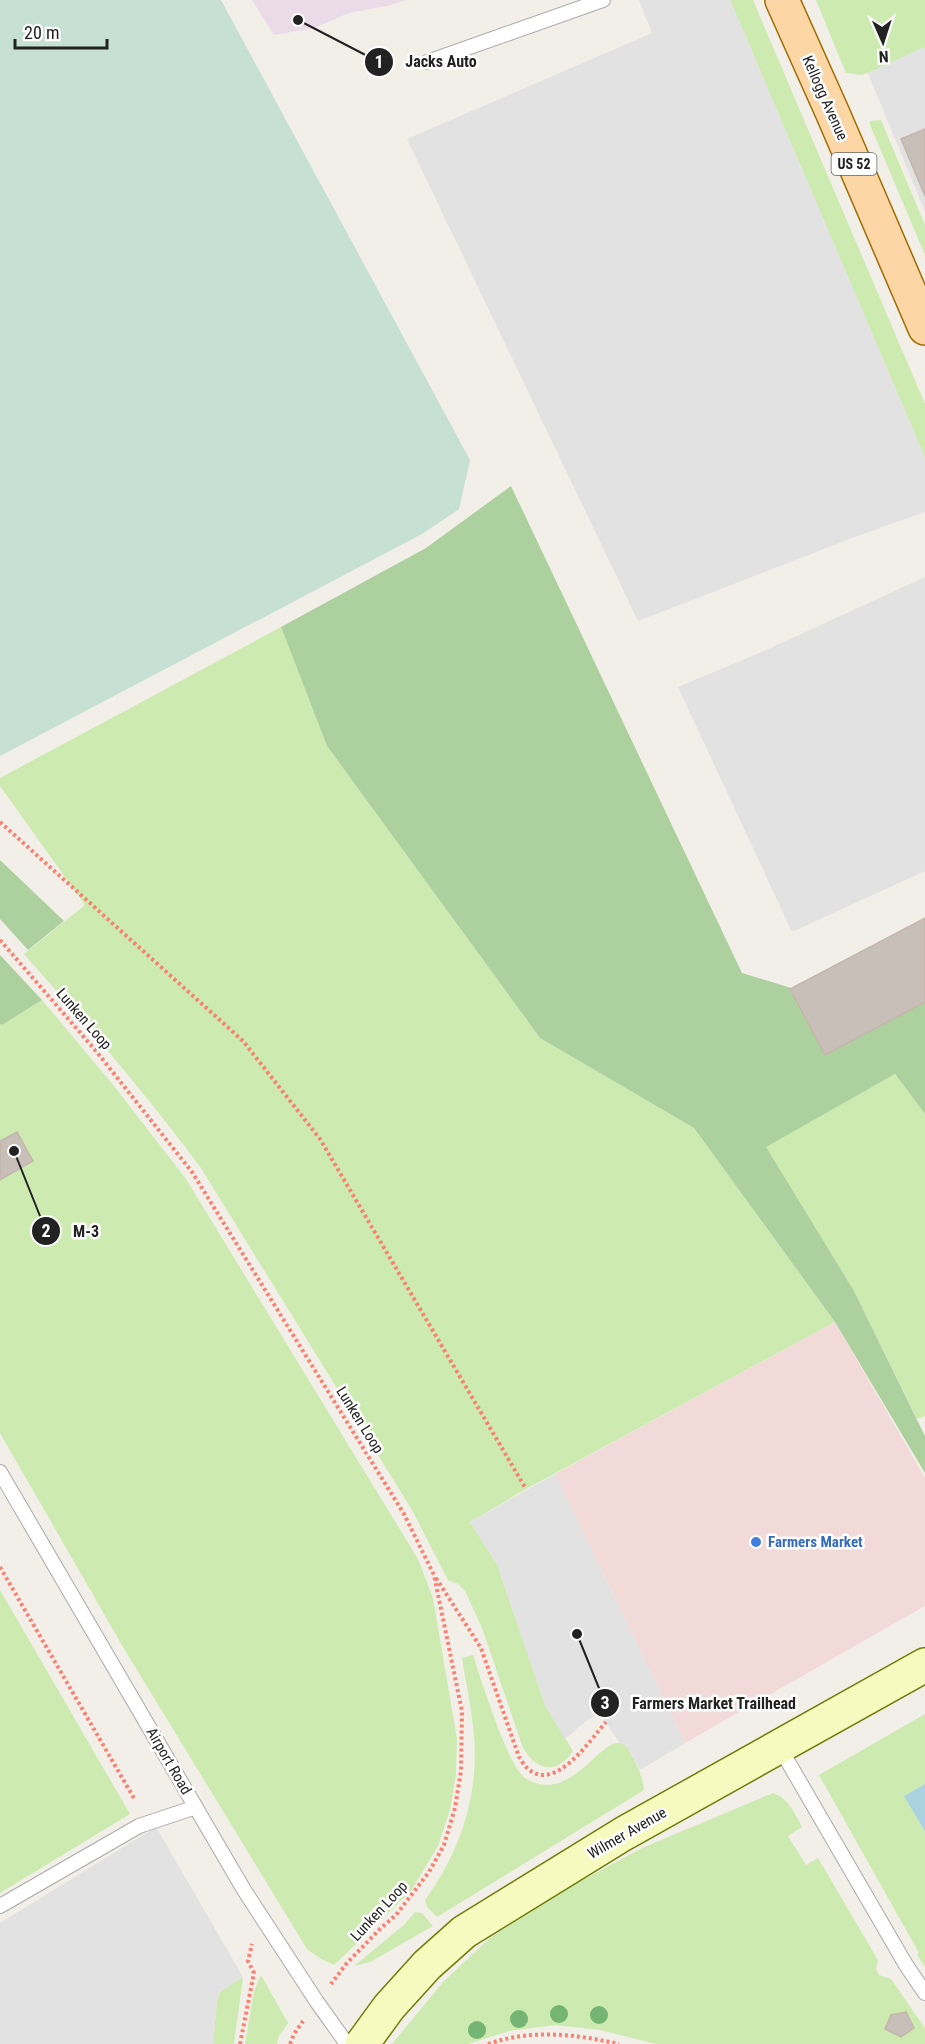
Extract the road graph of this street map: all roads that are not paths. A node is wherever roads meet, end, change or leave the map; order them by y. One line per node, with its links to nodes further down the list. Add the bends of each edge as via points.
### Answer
1 (603, 0): 3 (lane)
2 (782, 0): 4 (main road, Kellogg Avenue / US 52)
3 (427, 62)
4 (925, 328)
5 (0, 1472): 8 (lane, Airport Road)
6 (925, 1665): 7 (street, Wilmer Avenue)
7 (780, 1748): 10 (lane); 12 (street, Wilmer Avenue, via 623,1834 464,1932 427,1965)
8 (196, 1807): 9 (lane, via 139,1826); 11 (lane, Airport Road, via 260,1914)
9 (0, 1906)
10 (925, 1993)
11 (347, 2044)
12 (362, 2044)

